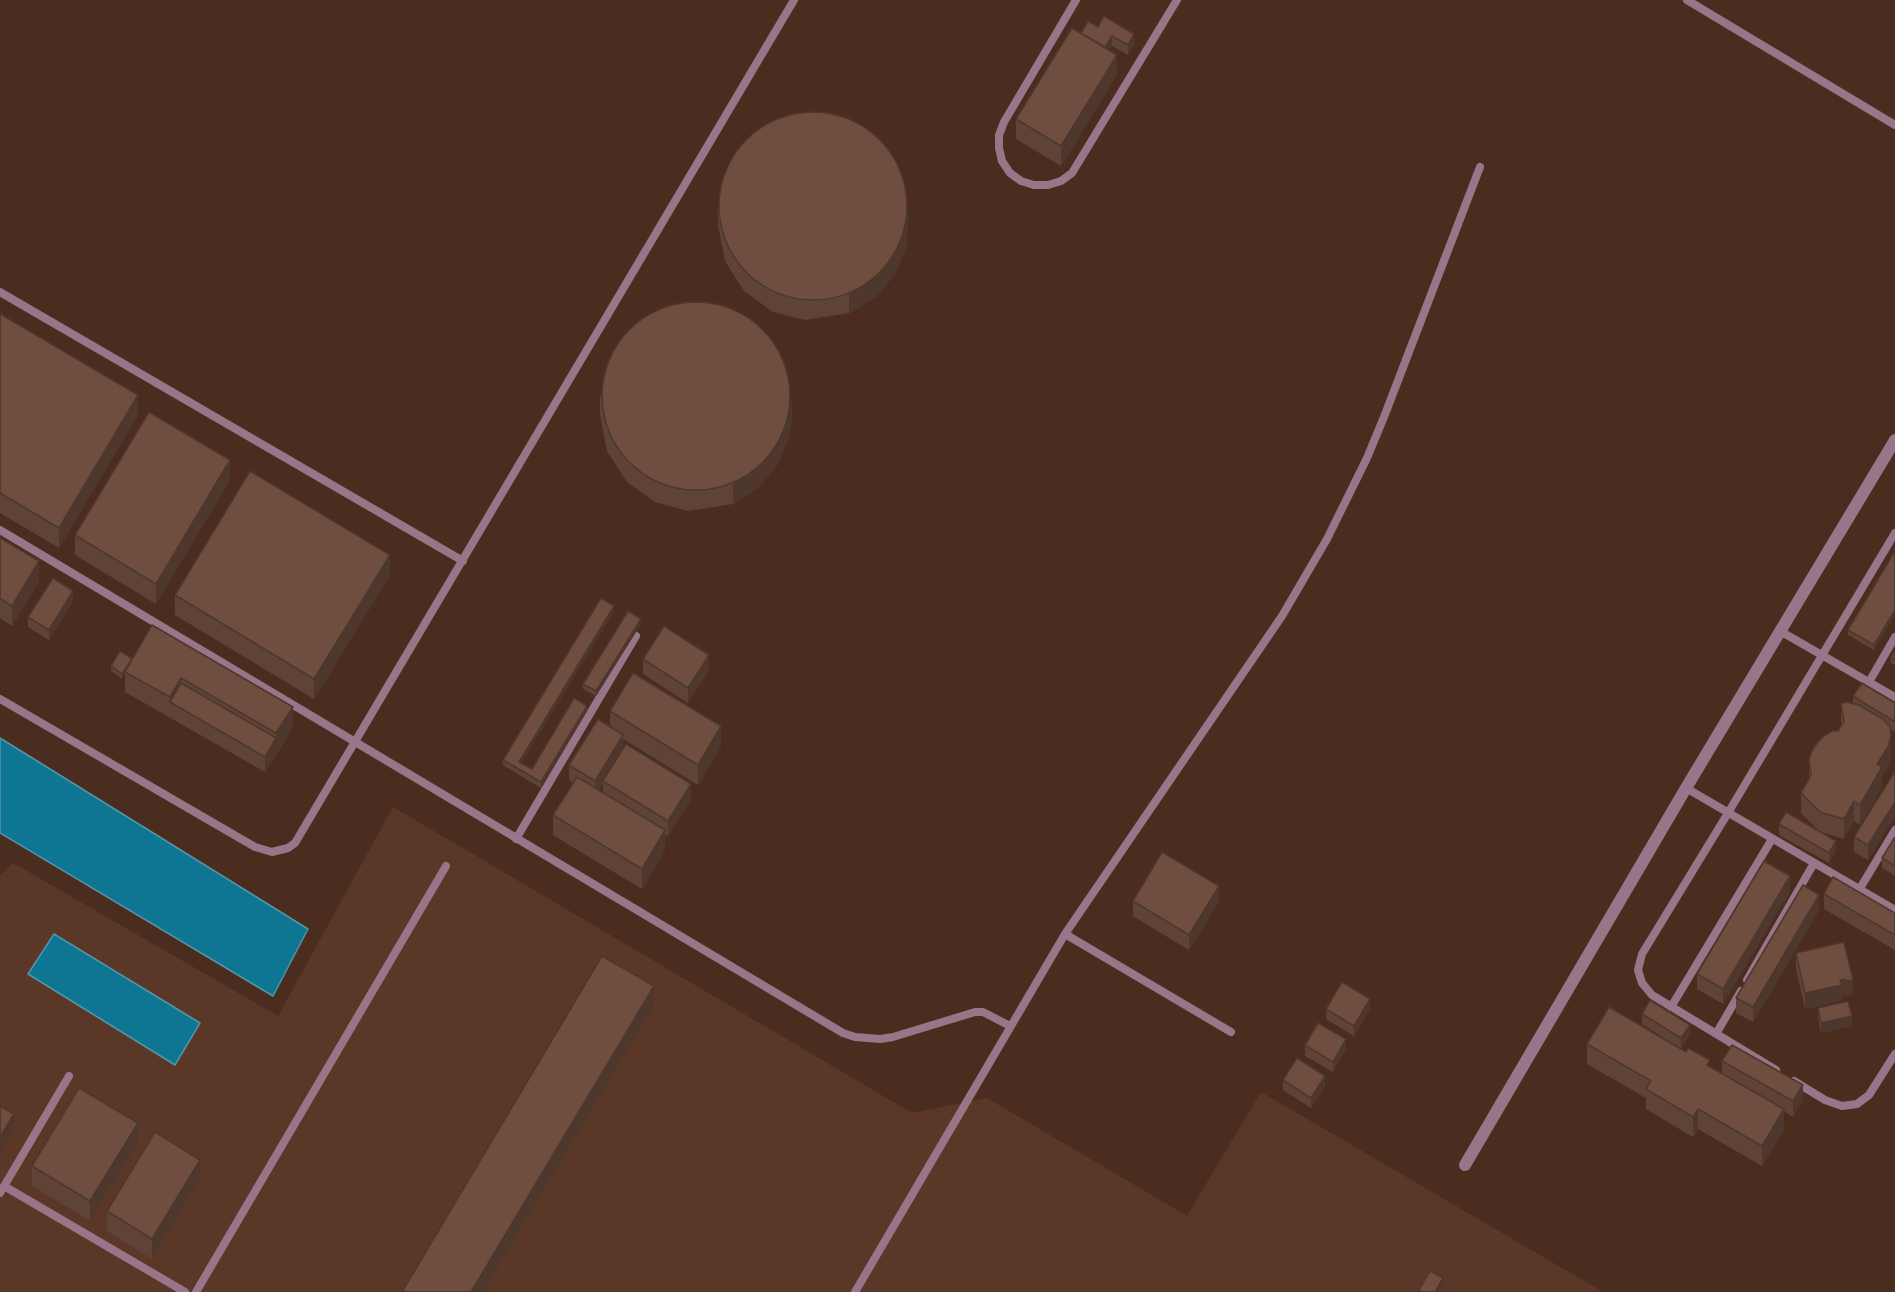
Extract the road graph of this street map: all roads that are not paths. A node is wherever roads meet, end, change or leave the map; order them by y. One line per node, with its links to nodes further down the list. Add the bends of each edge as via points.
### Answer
1 (794, 0): 11 (lane)
2 (1076, 0): 3 (lane, via 999,135 1006,167 1021,181 1034,185 1061,181 1072,172)
3 (1177, 0)
4 (1687, 0): 5 (lane)
5 (1895, 125)
6 (1480, 167): 29 (lane, via 1384,417 1327,539 1282,616)
7 (0, 292): 11 (lane)
8 (1895, 440): 12 (street)
9 (0, 530): 19 (lane)
10 (1895, 533): 15 (lane)
11 (463, 561): 19 (lane)
12 (1780, 631): 15 (lane); 20 (street)
13 (636, 636): 23 (lane)
14 (1895, 637): 16 (lane)
15 (1823, 655): 16 (lane); 21 (lane)
16 (1869, 682): 17 (lane)
17 (1895, 697)
18 (0, 699): 19 (lane, via 255,847 272,852 288,848 301,836)
19 (356, 742): 23 (lane)
20 (1686, 788): 21 (lane); 36 (street)
21 (1728, 813): 24 (lane); 30 (lane, via 1642,954 1638,970 1642,983)
22 (1895, 830): 27 (lane)
23 (516, 839): 31 (lane, via 843,1033 868,1039 893,1037 975,1011)
24 (1772, 839): 25 (lane); 30 (lane)
25 (1814, 863): 27 (lane); 33 (lane)
26 (446, 866): 38 (lane)
27 (1859, 890): 28 (lane)
28 (1895, 910)
29 (1065, 934): 31 (lane); 32 (lane)
30 (1671, 1007): 33 (lane)
31 (1010, 1026): 41 (lane)
32 (1230, 1032)
33 (1716, 1034): 34 (lane, via 1842,1106 1857,1104 1869,1095)
34 (1895, 1054)
35 (69, 1076): 37 (lane)
36 (1466, 1165)
37 (2, 1189): 39 (lane)
38 (198, 1289): 40 (lane)
39 (185, 1292)
40 (209, 1292)
41 (855, 1292)

